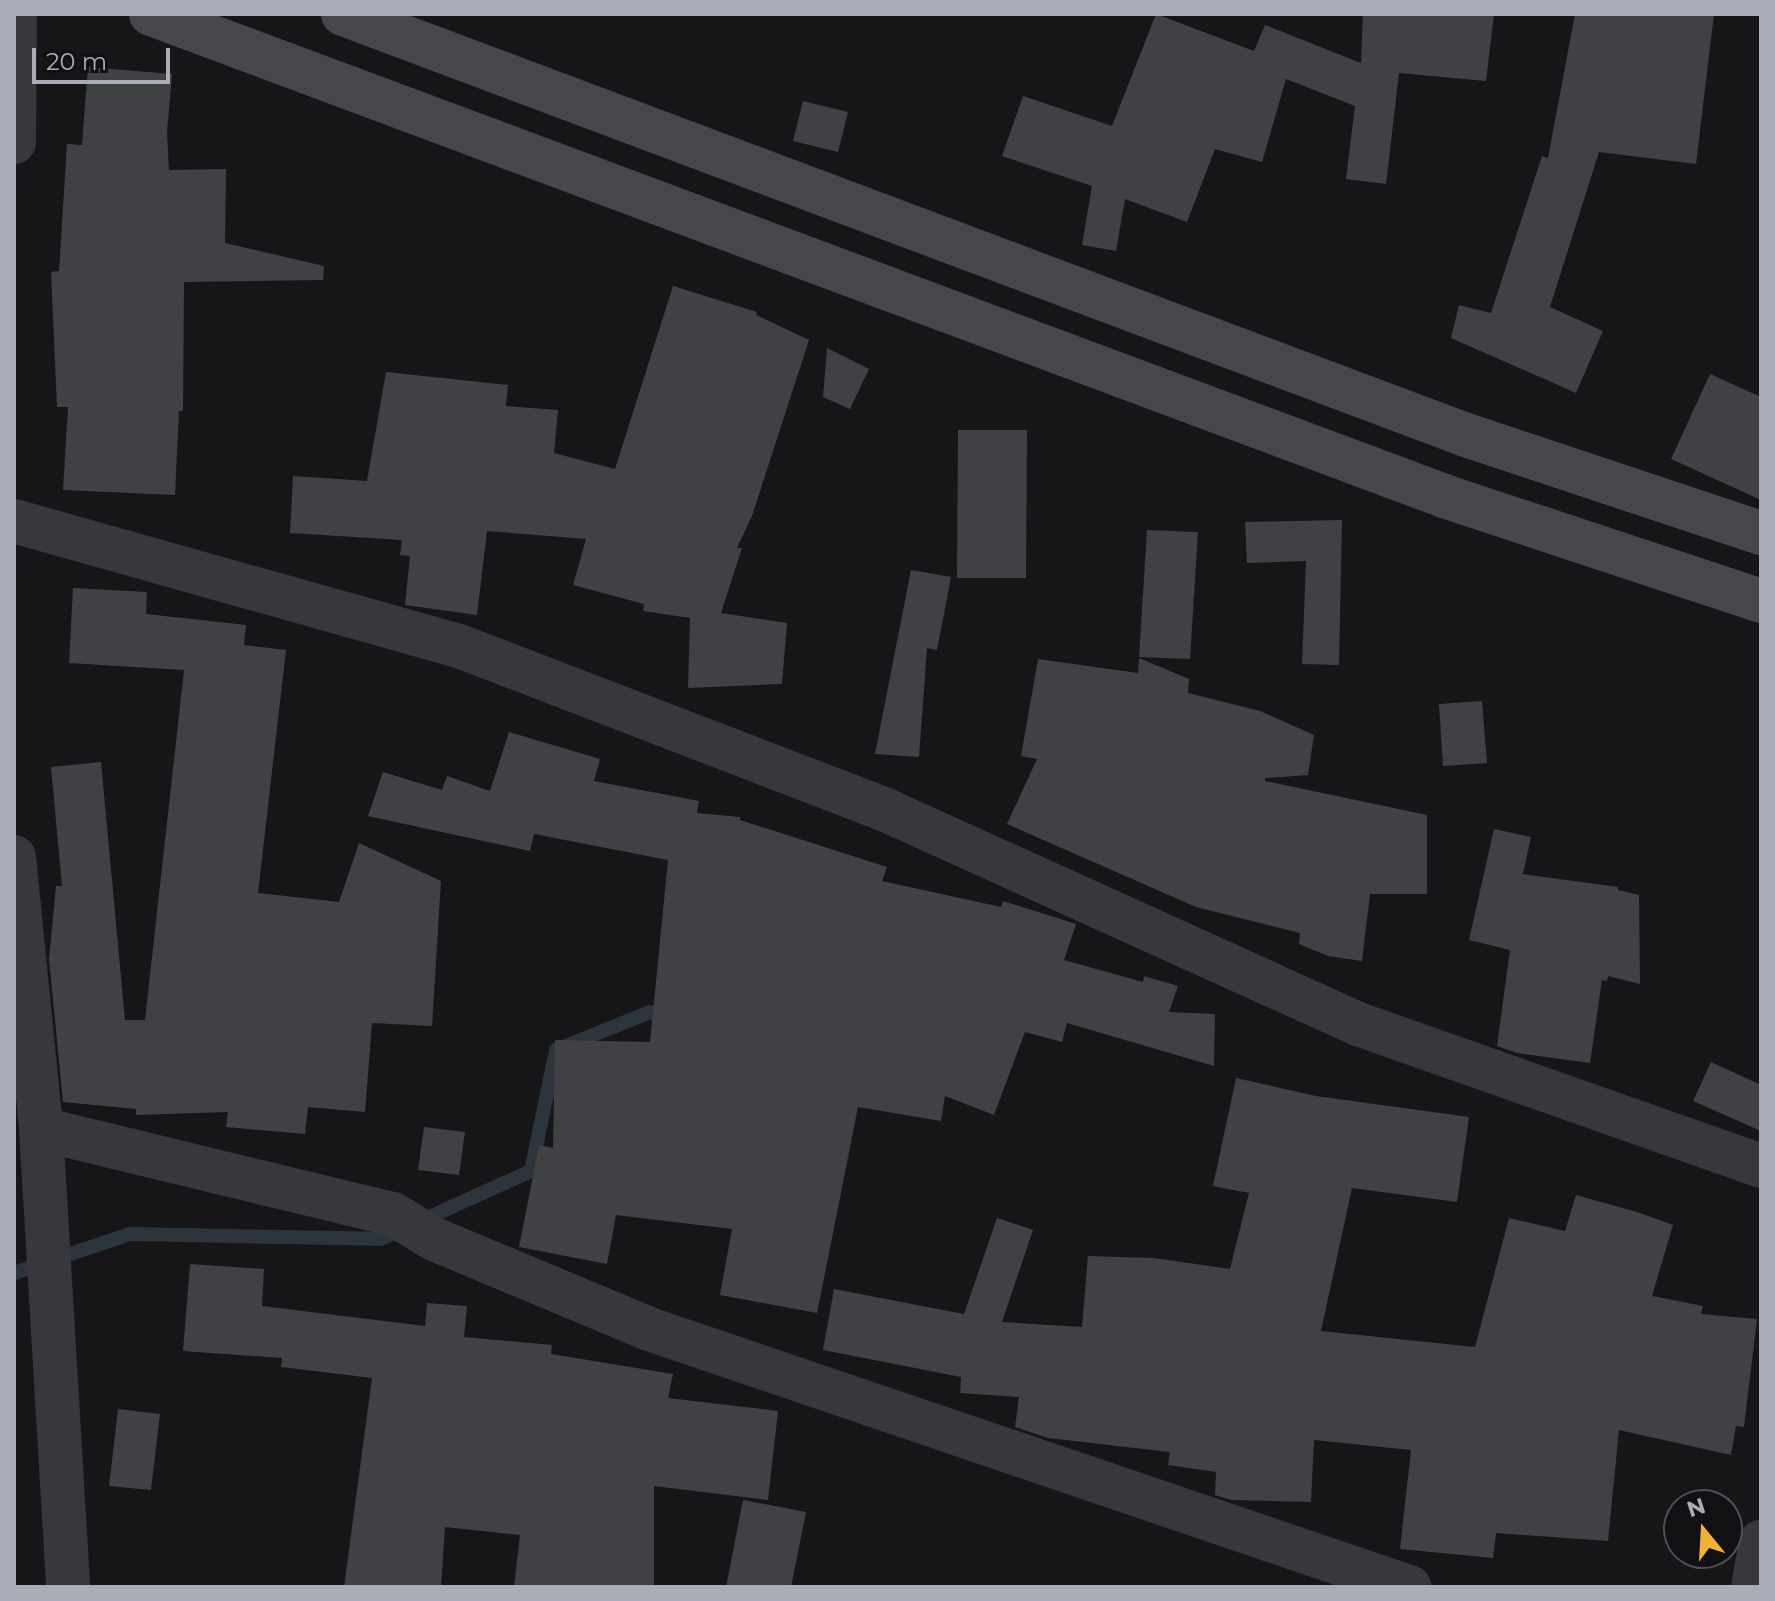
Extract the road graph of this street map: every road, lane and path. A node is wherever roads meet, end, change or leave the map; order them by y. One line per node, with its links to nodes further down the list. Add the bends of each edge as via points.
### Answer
1 (15, 14): 4 (street)
2 (151, 14): 7 (main road, via 1444,496)
3 (343, 14): 6 (main road, via 1466,435)
4 (14, 142)
5 (14, 521): 10 (street, via 459,646 888,811 1358,1024)
6 (1761, 533)
7 (1761, 601)
8 (14, 857): 9 (street)
9 (41, 1129): 12 (street); 13 (street, via 393,1214 434,1239 649,1329)
10 (1761, 1166)
11 (1761, 1542): 14 (street)
12 (68, 1587)
13 (1409, 1587)
14 (1753, 1587)

